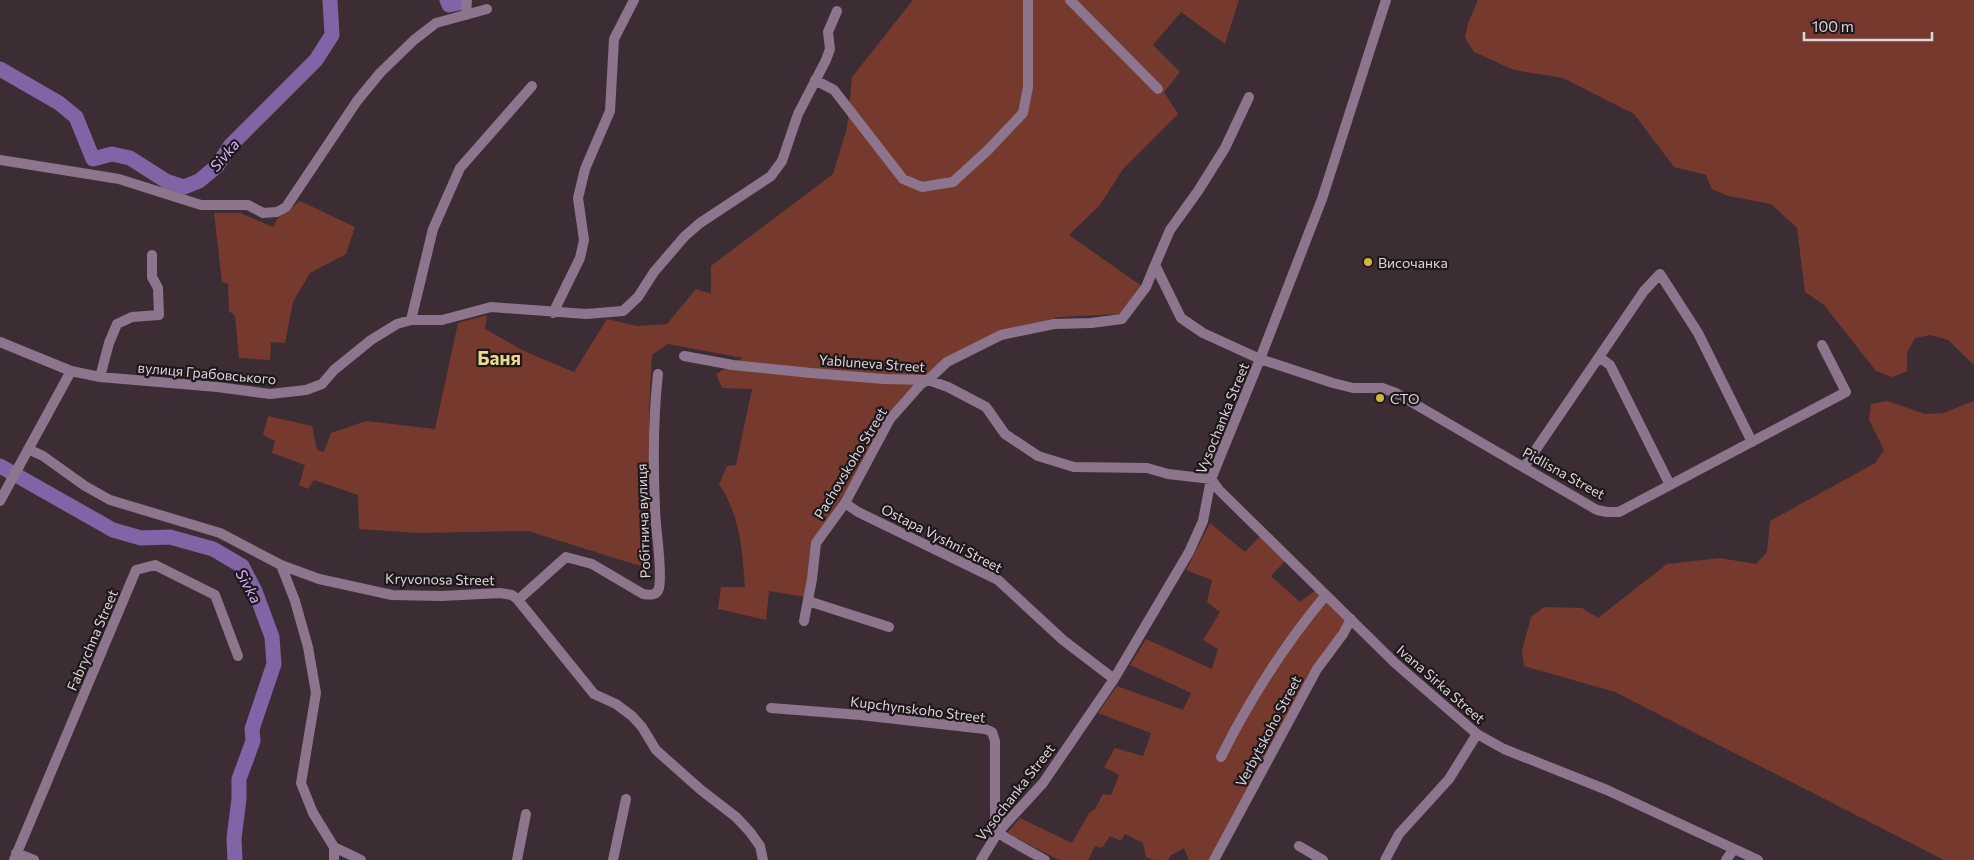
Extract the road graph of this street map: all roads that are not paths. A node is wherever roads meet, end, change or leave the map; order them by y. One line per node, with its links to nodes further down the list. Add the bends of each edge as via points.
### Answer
1 (468, 0): 8 (street)
2 (634, 0): 16 (street, via 614,39 610,111 585,169 578,198 584,240 580,258)
3 (1028, 0): 9 (street, via 1028,87 1023,112 953,182 922,187 903,179 834,90)
4 (1070, 0): 11 (street)
5 (1386, 0): 22 (street, Vysochanka Street, via 1322,199)
6 (487, 9): 8 (street)
7 (837, 11): 9 (street, вулиця Грабовського, via 828,32 830,49)
8 (466, 15): 13 (street, via 436,23 380,73 356,101 286,207 277,212 262,213 248,205 201,205 119,179)
9 (815, 80): 16 (street, вулиця Грабовського, via 798,114 782,160 771,176 685,236 654,272 638,297 623,311)
10 (532, 86): 17 (street, via 460,168 433,229)
11 (1158, 89)
12 (1249, 97): 15 (street, Pachovskoho Street, via 1225,148 1170,230)
13 (0, 160)
14 (152, 255): 25 (street, via 152,277 158,288 159,315 132,317 117,324)
15 (1155, 265): 22 (street, via 1181,318 1203,333); 26 (street, Pachovskoho Street, via 1146,286 1122,319 1054,324 1001,335 947,362)
16 (553, 313): 17 (street, вулиця Грабовського, via 491,307 442,320)
17 (411, 320): 25 (street, вулиця Грабовського, via 397,324 372,340 334,370 322,384 306,390 270,394)
18 (0, 342): 23 (street, вулиця Грабовського)
19 (1822, 345): 27 (street, Pidlisna Street, via 1846,392)
20 (684, 356): 26 (street, Yabluneva Street, via 811,373)
21 (1599, 358): 27 (street, via 1644,290 1660,274 1698,333); 29 (street); 31 (street, via 1610,365)
22 (1260, 359): 29 (street, Pidlisna Street, via 1353,388 1382,388 1396,393); 30 (street, Vysochanka Street)
23 (71, 371): 25 (street, вулиця Грабовського); 28 (street)
24 (658, 374): 36 (street, Робітнича вулиця, via 654,404 659,566 656,592 643,594 592,564 566,557)
25 (100, 377)
26 (928, 380): 30 (street, Yabluneva Street, via 986,407 1005,434 1038,456 1074,467 1147,468); 33 (street, Pachovskoho Street, via 890,419)
27 (1752, 442): 31 (street, Pidlisna Street)
28 (28, 449): 32 (street); 34 (street, Kryvonosa Street, via 110,500 220,533)
29 (1524, 467): 31 (street, Pidlisna Street, via 1597,510 1607,512 1619,512)
30 (1211, 479): 35 (street, Ivana Sirka Street); 42 (street, Vysochanka Street, via 1203,521 1190,552)
31 (1670, 485)
32 (0, 501)
33 (845, 503): 37 (street, Pachovskoho Street, via 816,543); 42 (street, Ostapa Vyshni Street, via 998,580 1063,640)
34 (281, 565): 36 (street, Kryvonosa Street, via 318,579 392,595 500,593); 50 (street, via 308,646 316,693 301,782 313,813)
35 (1326, 595): 38 (street, Ivana Sirka Street); 45 (street, via 1269,671)
36 (518, 600): 58 (street, via 594,694 632,716 656,750 741,822 760,846)
37 (808, 601): 39 (street, Pachovskoho Street); 40 (street)
38 (1351, 619): 44 (street, Ivana Sirka Street, via 1395,663); 61 (street, Verbytskoho Street, via 1317,669)
39 (804, 622)
40 (889, 627)
41 (238, 656): 52 (street, Fabrychna Street, via 215,595 155,565 136,570)
42 (1114, 679): 48 (street, Vysochanka Street, via 1043,783)
43 (771, 708): 48 (street, Kupchynskoho Street, via 985,728 992,732 995,741 995,818)
44 (1477, 734): 51 (street, Ivana Sirka Street, via 1504,749 1607,790); 63 (street, via 1449,779 1399,834)
45 (1222, 758)
46 (626, 799): 57 (street)
47 (526, 814): 56 (street)
48 (998, 832): 59 (street, Vysochanka Street); 60 (street)
49 (1300, 846): 62 (street)
50 (334, 847): 54 (street); 55 (street)
51 (1734, 849): 64 (street); 65 (street, Ivana Sirka Street)
52 (15, 857): 53 (street)
53 (34, 860)
54 (334, 860)
55 (361, 860)
56 (517, 860)
57 (612, 860)
58 (763, 860)
59 (981, 860)
60 (1045, 860)
61 (1214, 860)
62 (1324, 860)
63 (1385, 860)
64 (1726, 860)
65 (1758, 860)

